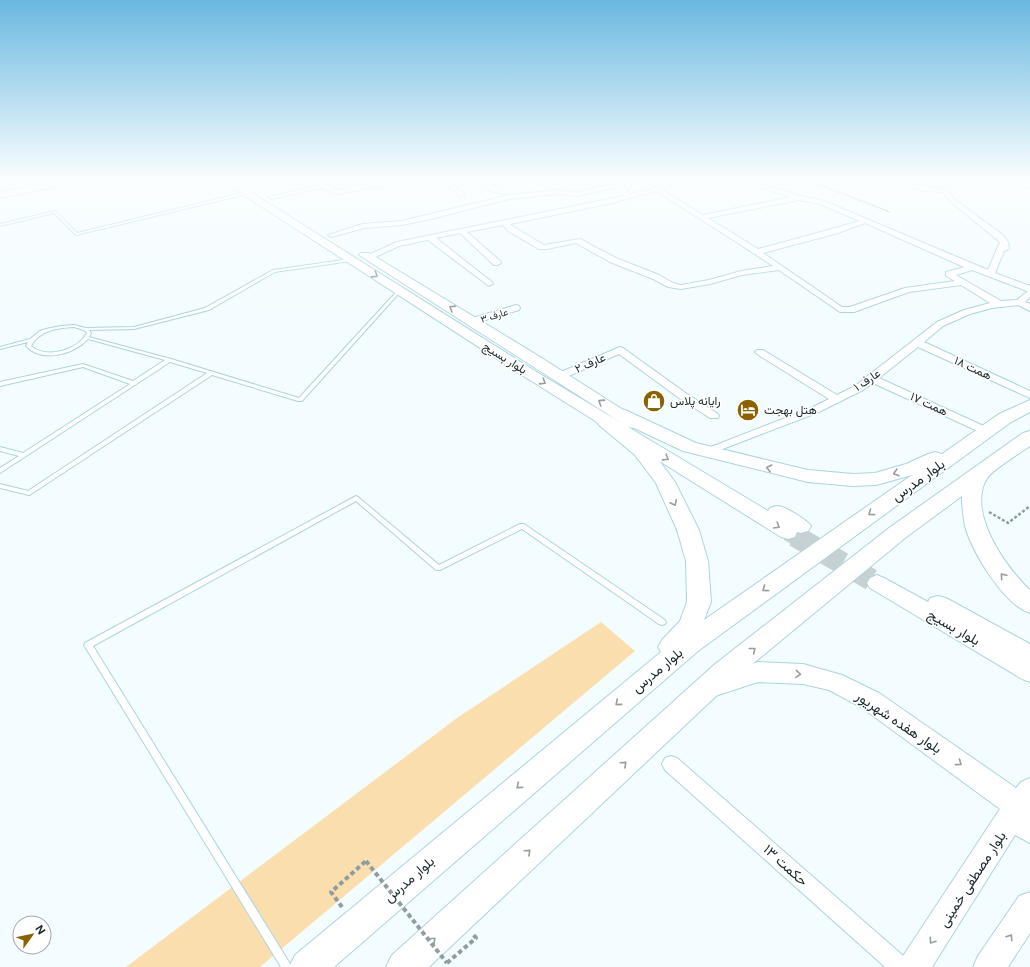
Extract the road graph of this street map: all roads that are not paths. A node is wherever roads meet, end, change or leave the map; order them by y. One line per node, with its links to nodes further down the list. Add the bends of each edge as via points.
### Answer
1 (67, 224): 2 (lane, via 76,234)
2 (109, 224)
3 (302, 224): 17 (main road, بلوار بسیج)
4 (315, 224): 13 (main road, بلوار بسیج)
5 (387, 224): 13 (street, via 363,226)
6 (494, 224): 12 (street)
7 (506, 224): 20 (street, via 542,246 579,242 613,260 676,287)
8 (712, 224): 15 (street)
9 (856, 224): 15 (street)
10 (872, 224): 19 (street)
11 (983, 224): 21 (street, via 1000,237 1004,246)
12 (462, 231): 14 (street); 18 (street)
13 (332, 235): 16 (main road, بلوار بسیج)
14 (429, 237): 16 (street, via 398,244); 23 (street)
15 (756, 252): 20 (street)
16 (368, 257): 31 (main road, بلوار بسیج, one-way to 16)
17 (350, 260): 25 (main road, بلوار بسیج, one-way to 25); 32 (lane, via 274,271 207,309 134,328)
18 (497, 263)
19 (973, 267): 21 (street); 22 (street, via 949,273)
20 (779, 268): 22 (street, via 845,311 908,290)
21 (991, 274): 24 (street)
22 (964, 282): 28 (street)
23 (489, 284)
24 (1030, 289)
25 (399, 291): 37 (main road, بلوار بسیج); 41 (lane, via 300,400)
26 (1030, 293): 27 (street)
27 (1019, 302): 28 (street, عارف ۱); 30 (street)
28 (1000, 304): 36 (street, عارف ۱, via 967,312 940,324)
29 (516, 308): 31 (street, عارف ۳)
30 (1030, 308)
31 (472, 321): 35 (main road, بلوار بسیج)
32 (86, 330): 33 (lane, via 89,333); 34 (lane, via 74,326 56,328)
33 (88, 338): 34 (lane, via 71,349 45,354 31,350 28,346); 40 (lane)
34 (31, 340): 38 (lane)
35 (503, 340): 37 (main road); 42 (main road, بلوار بسیج)
36 (916, 342): 43 (street, عارف ۱); 46 (street, همت ۱۸)
37 (487, 347): 50 (main road, بلوار بسیج, one-way to 50)
38 (0, 348)
39 (760, 352): 47 (street)
40 (169, 360): 41 (lane); 44 (lane)
41 (211, 373): 58 (lane, via 29,493)
42 (560, 376): 49 (street, عارف ۲, via 620,350); 50 (main road, بلوار بسیج, one-way to 42)
43 (871, 378): 47 (street, عارف ۱); 51 (street, همت ۱۷)
44 (133, 383): 45 (lane, via 82,365); 55 (lane)
45 (0, 384)
46 (1030, 395)
47 (836, 399): 54 (street, عارف ۱, via 815,410)
48 (1030, 405): 51 (main road, بلوار مدرس)
49 (714, 416)
50 (612, 417): 54 (main road); 59 (main road, بلوار بسیج, via 707,471); 64 (main road, one-way to 64, via 642,451 664,482 688,530 697,561 699,602 690,626)
51 (979, 436): 54 (main road, one-way to 54, via 913,468 876,479 853,480 808,476); 64 (main road, بلوار مدرس, one-way to 64, via 689,644)
52 (1030, 437): 57 (main road)
53 (0, 449): 55 (lane)
54 (708, 452)
55 (24, 455): 56 (lane)
56 (0, 471)
57 (980, 473): 60 (main road, one-way to 57, via 1000,572 983,548 972,496); 65 (main road, one-way to 57, via 897,533)
58 (0, 486)
59 (795, 529)
60 (1030, 604)
61 (662, 622): 69 (lane, via 522,526 438,568 356,498 88,646)
62 (1030, 655): 63 (main road, بلوار بسیج, via 882,579)
63 (1030, 672)
64 (637, 687): 70 (main road, بلوار مدرس, one-way to 70)
65 (706, 689): 67 (main road, بلوار هفده شهریور, one-way to 67, via 758,672 803,674 834,682 870,700); 71 (main road, one-way to 65)
66 (672, 764): 72 (street, حکمت ۱۳)
67 (1024, 811): 73 (main road, بلوار مصطفی خمینی, one-way to 73)
68 (1030, 907): 74 (main road, one-way to 68)
69 (287, 967)
70 (307, 967)
71 (404, 967)
72 (901, 967)
73 (914, 967)
74 (989, 967)

